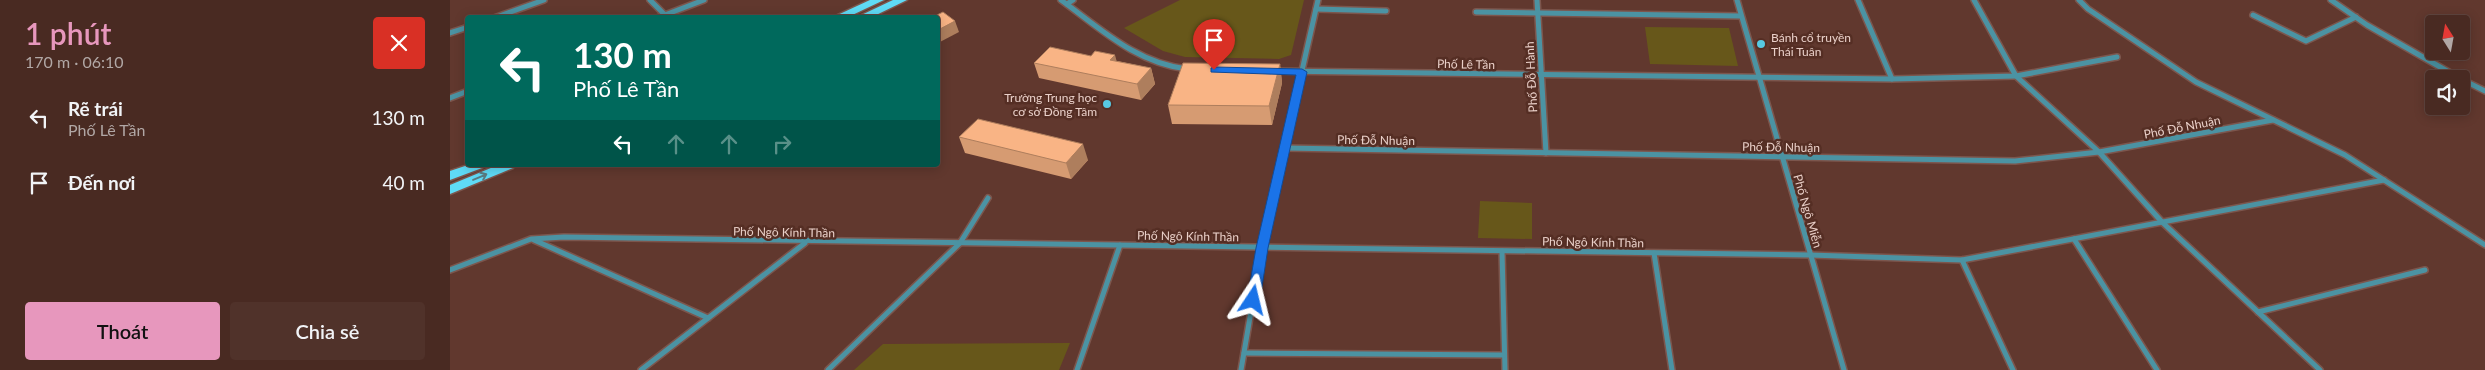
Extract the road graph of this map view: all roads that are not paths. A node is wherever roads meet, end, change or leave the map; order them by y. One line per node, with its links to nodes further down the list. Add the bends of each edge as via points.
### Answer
1 (544, 0): 20 (street)
2 (650, 0): 21 (street)
3 (704, 0): 21 (street)
4 (879, 0): 22 (main road)
5 (902, 0): 23 (main road)
6 (1061, 0): 15 (street)
7 (1073, 0): 15 (street)
8 (1318, 0): 16 (street)
9 (1537, 0): 19 (street, Phố Đỗ Hành)
10 (1737, 0): 25 (street, Phố Ngô Miễn)
11 (1858, 0): 37 (street)
12 (1974, 0): 35 (street)
13 (2079, 0): 42 (street, via 2196,82)
14 (2331, 0): 26 (street)
15 (1066, 4): 30 (street, via 1141,58 1159,65)
16 (1316, 9): 17 (street); 33 (street)
17 (1386, 10)
18 (1476, 12): 19 (street)
19 (1538, 13): 25 (street); 34 (street, Phố Đỗ Hành)
20 (502, 15)
21 (665, 15)
22 (843, 15)
23 (867, 15)
24 (2253, 15): 26 (street, via 2306,41)
25 (1741, 16): 36 (street, Phố Ngô Miễn)
26 (2356, 17): 31 (street)
27 (465, 28): 28 (street)
28 (450, 33)
29 (2117, 57): 35 (street, Phố Lê Tần)
30 (1198, 70)
31 (2446, 70)
32 (1273, 71): 33 (street, Phố Lê Tần)
33 (1302, 72): 34 (street, Phố Lê Tần); 43 (street)
34 (1541, 75): 36 (street, Phố Lê Tần); 45 (street, Phố Đỗ Hành)
35 (2016, 76): 37 (street, Phố Lê Tần); 44 (street)
36 (1759, 78): 37 (street, Phố Lê Tần); 46 (street, Phố Ngô Miễn)
37 (1892, 79)
38 (2470, 84): 39 (street)
39 (2485, 91)
40 (465, 92): 41 (street)
41 (450, 98)
42 (2274, 120): 44 (street, Phố Đỗ Nhuận); 50 (street, via 2345,155)
43 (1284, 148): 45 (street, Phố Đỗ Nhuận); 60 (street)
44 (2099, 152): 46 (street, Phố Đỗ Nhuận, via 2015,161); 53 (street)
45 (1546, 153): 46 (street, Phố Đỗ Nhuận)
46 (1782, 157): 63 (street, Phố Ngô Miễn)
47 (473, 167): 49 (main road)
48 (504, 167): 51 (main road, one-way to 48)
49 (450, 176)
50 (2384, 180): 53 (street, Phố Ngô Kính Thần); 59 (street)
51 (450, 190)
52 (988, 198): 57 (street)
53 (2162, 222): 55 (street, Phố Ngô Kính Thần); 67 (street)
54 (531, 239): 56 (street, Phố Ngô Kính Thần); 65 (street, Phố Ngô Kính Thần); 68 (street)
55 (2074, 239): 64 (street, Phố Ngô Kính Thần); 79 (street)
56 (806, 242): 57 (street, Phố Ngô Kính Thần); 68 (street)
57 (960, 243): 58 (street, Phố Ngô Kính Thần); 72 (street)
58 (1120, 245): 60 (street, Phố Ngô Kính Thần); 73 (street)
59 (2485, 245)
60 (1262, 248): 61 (street, Phố Ngô Kính Thần); 69 (street)
61 (1502, 251): 62 (street, Phố Ngô Kính Thần); 70 (street)
62 (1654, 253): 63 (street, Phố Ngô Kính Thần); 76 (street)
63 (1810, 256): 64 (street, Phố Ngô Kính Thần); 77 (street, Phố Ngô Miễn)
64 (1962, 260): 78 (street)
65 (450, 270)
66 (2425, 270): 67 (street)
67 (2258, 312): 80 (street)
68 (708, 318): 71 (street)
69 (1244, 353): 70 (street); 74 (street)
70 (1504, 355): 75 (street)
71 (641, 370)
72 (828, 370)
73 (1077, 370)
74 (1241, 370)
75 (1504, 370)
76 (1672, 370)
77 (1844, 370)
78 (2013, 370)
79 (2157, 370)
80 (2320, 370)

